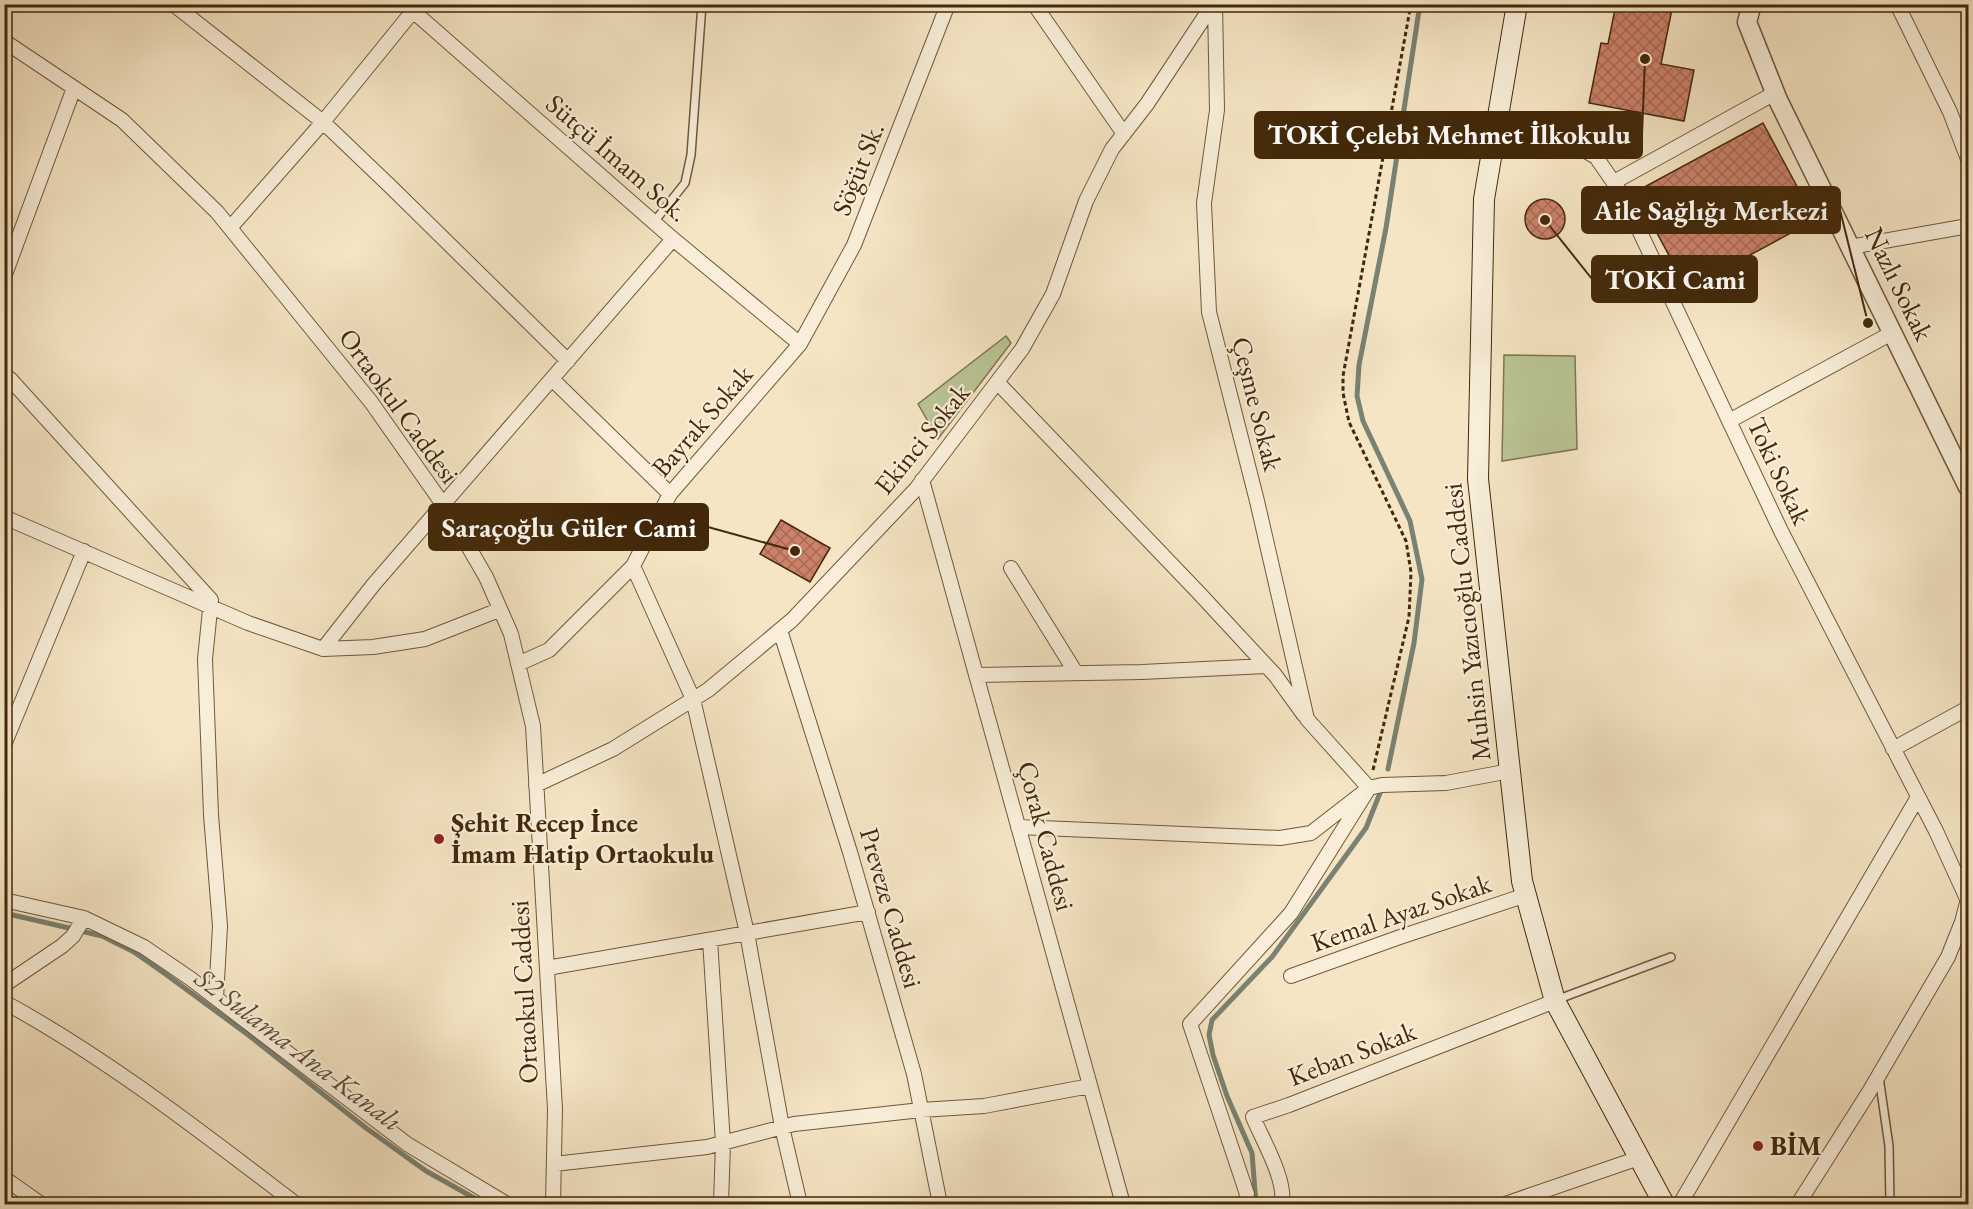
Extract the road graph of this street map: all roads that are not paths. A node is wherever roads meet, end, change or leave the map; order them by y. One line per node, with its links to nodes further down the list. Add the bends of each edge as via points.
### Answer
1 (173, 4): 14 (street)
2 (702, 4): 18 (lane, via 691,154 685,183)
3 (948, 4): 25 (street, Söğüt Sk., via 854,245)
4 (1034, 4): 15 (street)
5 (1214, 4): 15 (street, Ekinci Sokak); 49 (street, Çeşme Sokak, via 1217,110 1204,203 1209,312)
6 (1517, 4): 13 (main road, Muhsin Yazıcıoğlu Caddesi)
7 (1752, 4): 12 (street, Nazlı Sokak, via 1747,22)
8 (1897, 4): 16 (street, via 1950,112)
9 (411, 7): 14 (street); 18 (street, Sütçü İmam Sok.)
10 (4, 41): 11 (street, Ortaokul Caddesi)
11 (74, 88): 20 (street, Ortaokul Caddesi, via 122,120); 23 (street)
12 (1775, 93): 17 (street); 22 (street, Nazlı Sokak)
13 (1499, 115): 17 (street, Toki Sokak, via 1572,143 1596,157); 52 (main road, Muhsin Yazıcıoğlu Caddesi, via 1484,199 1478,479)
14 (323, 122): 20 (street); 26 (street)
15 (1124, 134): 29 (street, Ekinci Sokak, via 1112,149 1086,201 1053,294 1022,349)
16 (1968, 159)
17 (1614, 182): 30 (street, Toki Sokak)
18 (654, 222): 21 (street, Sütçü İmam Sok.)
19 (1968, 226): 22 (street)
20 (231, 228): 34 (street, Ortaokul Caddesi, via 371,402)
21 (673, 239): 25 (street, Sütçü İmam Sok.); 26 (street)
22 (1851, 247): 24 (street, Nazlı Sokak)
23 (4, 277)
24 (1892, 333): 30 (street); 32 (street, Nazlı Sokak)
25 (800, 344): 33 (street, Bayrak Sokak)
26 (568, 361): 28 (street)
27 (4, 376): 39 (street, via 210,596)
28 (552, 379): 33 (street); 34 (street)
29 (997, 382): 31 (street, Ekinci Sokak); 44 (street)
30 (1729, 421): 51 (street, Toki Sokak)
31 (922, 480): 41 (street, Ekinci Sokak); 46 (street, Çorak Caddesi)
32 (1968, 487)
33 (670, 494): 37 (street, Bayrak Sokak)
34 (442, 505): 40 (street, Ortaokul Caddesi, via 486,577); 42 (street)
35 (4, 517): 36 (street)
36 (84, 551): 39 (street); 50 (street)
37 (633, 566): 43 (street, Bayrak Sokak, via 549,650); 47 (street)
38 (1011, 568): 45 (street)
39 (211, 606): 42 (street); 68 (street, via 205,659 220,926)
40 (499, 610): 42 (street, via 425,639); 43 (street, Ortaokul Caddesi, via 511,634)
41 (780, 630): 47 (street, Ekinci Sokak); 60 (street, Preveze Caddesi)
42 (323, 649)
43 (518, 664): 53 (street, Ortaokul Caddesi, via 533,726)
44 (1266, 666): 45 (street); 49 (street)
45 (1076, 673): 46 (street)
46 (977, 675): 56 (street, Çorak Caddesi)
47 (693, 699): 53 (street, Ekinci Sokak, via 613,749); 62 (street)
48 (1968, 708): 51 (street)
49 (1307, 719): 54 (street, Çeşme Sokak)
50 (4, 745)
51 (1893, 748): 55 (street, Toki Sokak)
52 (1510, 771): 54 (street, via 1446,783); 57 (main road, Muhsin Yazıcıoğlu Caddesi)
53 (536, 785): 65 (street, Ortaokul Caddesi)
54 (1369, 788): 56 (street, via 1311,833 1280,838); 87 (street, via 1291,912 1190,1024 1247,1194)
55 (1918, 797): 59 (street, Toki Sokak); 91 (street)
56 (1018, 827): 72 (street, Çorak Caddesi)
57 (1526, 896): 66 (street, Kemal Ayaz Sokak); 69 (main road, Muhsin Yazıcıoğlu Caddesi)
58 (4, 900): 61 (street)
59 (1968, 900): 71 (street, via 1948,957)
60 (868, 912): 62 (street); 73 (street, Preveze Caddesi)
61 (84, 918): 67 (street, via 62,946); 68 (street, via 144,947)
62 (747, 933): 63 (street); 74 (street)
63 (710, 940): 65 (street); 75 (street)
64 (1671, 957): 69 (lane)
65 (547, 968): 77 (street, Ortaokul Caddesi)
66 (1291, 976)
67 (4, 985)
68 (216, 998): 81 (street, via 407,1144)
69 (1555, 1001): 76 (main road, Muhsin Yazıcıoğlu Caddesi); 88 (street, Keban Sokak, via 1253,1117 1276,1170)
70 (4, 1002): 80 (street, via 40,1021 158,1101)
71 (1879, 1074): 92 (street); 93 (lane, via 1889,1146)
72 (1090, 1086): 73 (street, via 984,1106); 86 (street, Çorak Caddesi)
73 (921, 1110): 74 (street); 85 (street, Preveze Caddesi)
74 (782, 1127): 75 (street); 84 (street)
75 (723, 1143): 77 (street); 83 (street)
76 (1639, 1158): 89 (street); 90 (main road, Muhsin Yazıcıoğlu Caddesi)
77 (554, 1164): 82 (street, Ortaokul Caddesi)
78 (4, 1178): 79 (street)
79 (41, 1204)
80 (296, 1204)
81 (507, 1204)
82 (553, 1204)
83 (721, 1204)
84 (800, 1204)
85 (940, 1204)
86 (1123, 1204)
87 (1245, 1204)
88 (1282, 1204)
89 (1505, 1204)
90 (1664, 1204)
91 (1680, 1204)
92 (1798, 1204)
93 (1890, 1204)

